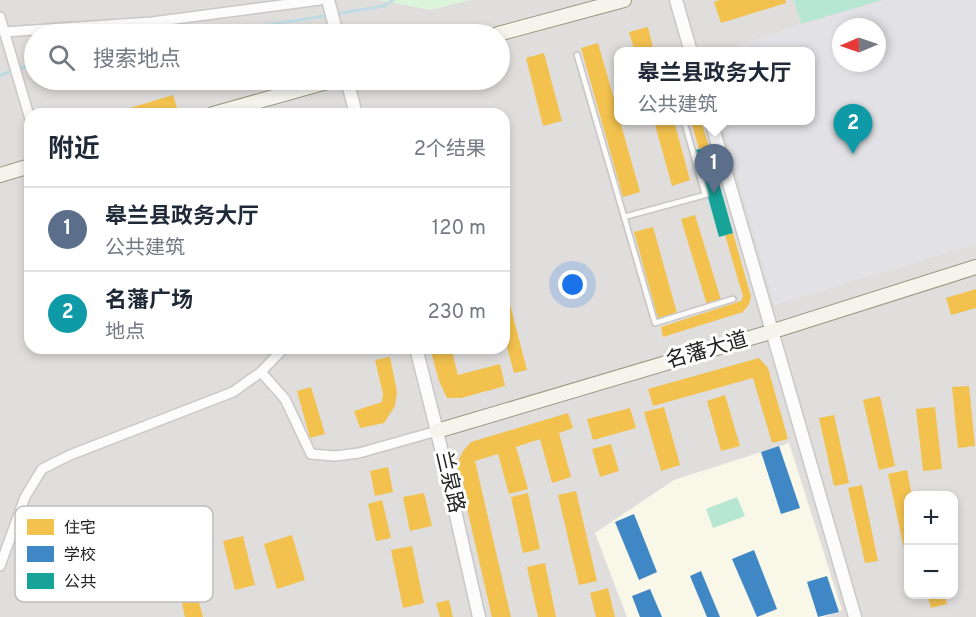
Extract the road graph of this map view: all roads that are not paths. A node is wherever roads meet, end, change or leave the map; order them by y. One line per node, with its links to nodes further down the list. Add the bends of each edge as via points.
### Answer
1 (624, 0): 8 (main road)
2 (676, 0): 10 (street)
3 (326, 2): 5 (street); 6 (street)
4 (0, 17): 9 (street)
5 (122, 24)
6 (333, 24)
7 (24, 31): 9 (street)
8 (510, 31)
9 (4, 32): 14 (street)
10 (690, 47)
11 (577, 55): 21 (lane)
12 (298, 90): 15 (main road)
13 (350, 90): 16 (street)
14 (27, 108)
15 (234, 108)
16 (354, 108)
17 (685, 125): 21 (lane, via 705,195)
18 (712, 125): 24 (street)
19 (24, 168): 20 (main road)
20 (0, 175)
21 (624, 217): 23 (lane, via 656,323)
22 (976, 267): 24 (main road, 名藩大道)
23 (733, 299)
24 (774, 331): 28 (main road, 名藩大道); 33 (street)
25 (278, 354): 27 (street)
26 (418, 354): 28 (street, 兰泉路)
27 (261, 372): 28 (street, via 285,399 311,454 359,453); 29 (street, via 233,392 42,469)
28 (437, 430): 32 (street, 兰泉路)
29 (21, 506)
30 (15, 524): 31 (street)
31 (0, 566)
32 (479, 617)
33 (855, 617)

